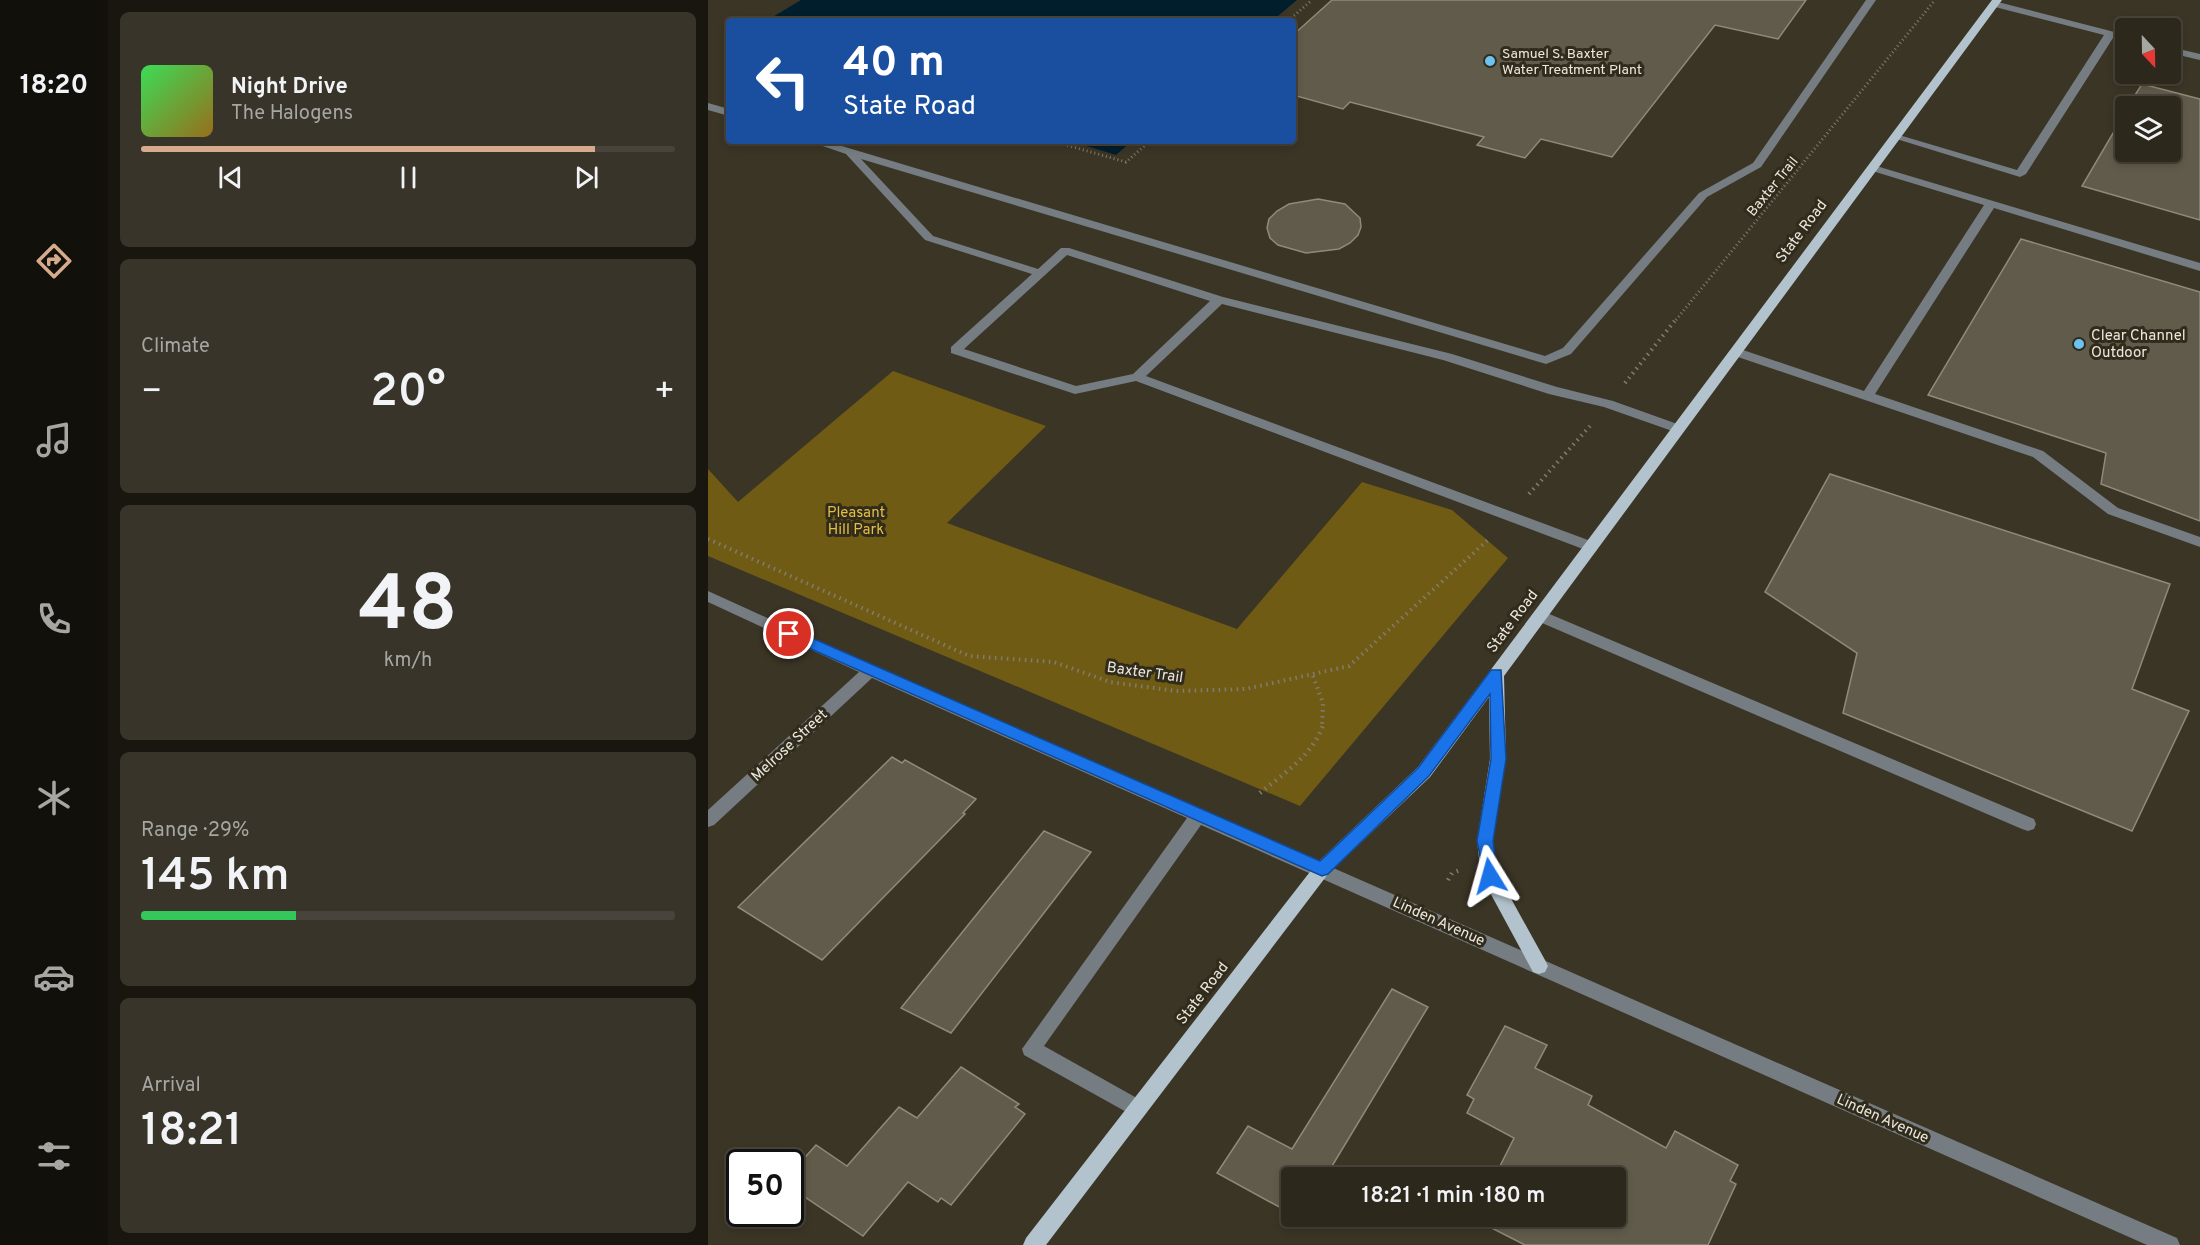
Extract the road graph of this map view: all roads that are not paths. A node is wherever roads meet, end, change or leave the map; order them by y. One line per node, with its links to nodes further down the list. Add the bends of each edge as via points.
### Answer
1 (1871, 0): 11 (street, via 1757,165 1703,195 1567,351 1546,360)
2 (1995, 2): 3 (street); 9 (main road, State Road)
3 (2110, 34): 4 (street); 9 (street, via 2020,174)
4 (2115, 35)
5 (2181, 53): 6 (street)
6 (2200, 57)
7 (708, 106): 8 (street)
8 (726, 112)
9 (1895, 137): 12 (main road, State Road)
10 (822, 144): 11 (street)
11 (850, 153): 15 (street, via 928,238)
12 (1873, 168): 13 (street); 17 (main road, State Road)
13 (1991, 204): 14 (street); 19 (street)
14 (2200, 267)
15 (1040, 273): 16 (street, via 1065,251); 18 (street, via 955,350 1075,390)
16 (1219, 300): 18 (street); 20 (street, via 1447,357 1554,392 1608,404)
17 (1736, 352): 19 (street); 20 (main road, State Road)
18 (1137, 377): 22 (street)
19 (1867, 396): 21 (street, via 2038,454 2112,511)
20 (1678, 429): 22 (main road, State Road)
21 (2200, 542)
22 (1591, 547): 24 (main road, State Road)
23 (708, 596): 25 (street, Linden Avenue)
24 (1540, 616): 26 (main road, State Road); 29 (street)
25 (870, 671): 27 (street, Linden Avenue); 28 (street, Melrose Street)
26 (1496, 674): 30 (main road, State Road, via 1424,772); 31 (main road, via 1498,759 1485,841 1490,876)
27 (1199, 815): 30 (street, Linden Avenue); 32 (street, via 1031,1049)
28 (708, 820)
29 (2028, 824)
30 (1322, 869): 31 (street, Linden Avenue); 32 (main road, State Road)
31 (1539, 966): 34 (street, Linden Avenue)
32 (1137, 1108): 33 (main road, State Road)
33 (1033, 1245)
34 (2170, 1245)

